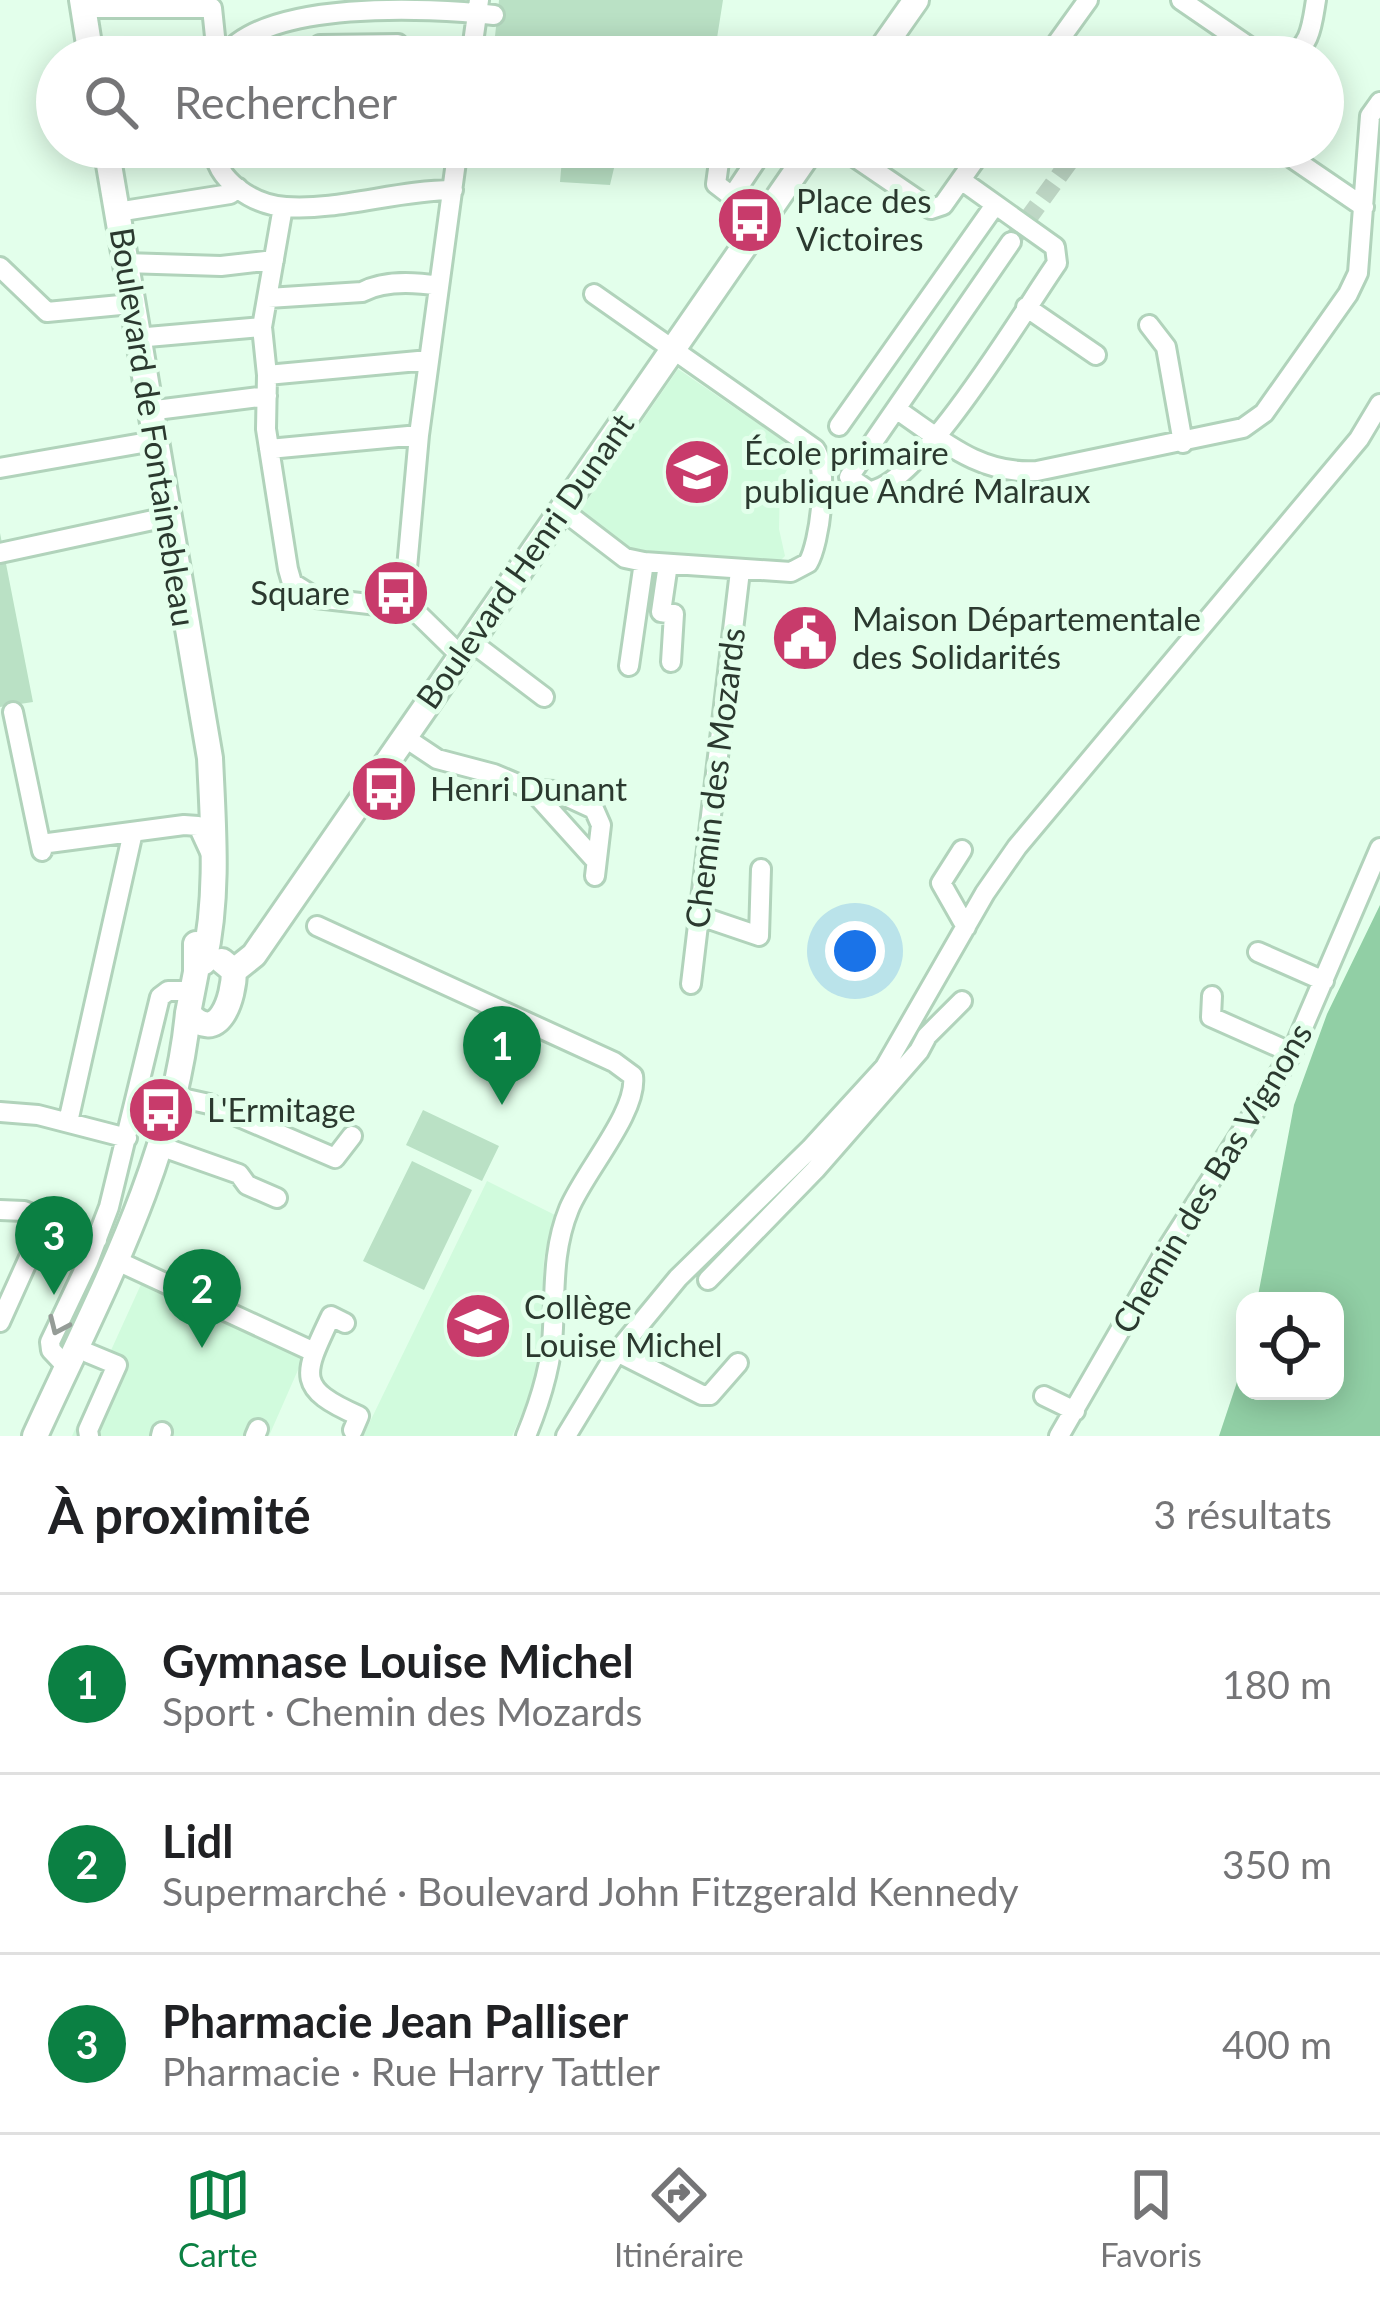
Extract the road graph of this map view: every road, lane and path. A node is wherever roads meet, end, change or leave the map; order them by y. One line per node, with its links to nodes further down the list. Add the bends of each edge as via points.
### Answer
1 (916, 0): 12 (main road)
2 (1088, 0): 13 (street)
3 (1181, 0): 14 (street)
4 (1316, 0): 15 (street)
5 (83, 4): 8 (main road); 9 (street, via 212,8)
6 (340, 9): 7 (street); 10 (street); 11 (street)
7 (483, 9)
8 (88, 36)
9 (214, 36)
10 (248, 36)
11 (341, 36)
12 (897, 36)
13 (1062, 36)
14 (1233, 36)
15 (1309, 36)
16 (1380, 102): 31 (street, via 1370,116)
17 (110, 168): 32 (main road, Boulevard de Fontainebleau)
18 (218, 168): 27 (street)
19 (455, 168): 28 (street)
20 (718, 168): 21 (street, via 716,184 730,194)
21 (752, 168)
22 (797, 168): 45 (main road, Boulevard Henri Dunant)
23 (869, 168): 26 (street, via 925,208 943,205)
24 (969, 168): 26 (street)
25 (1307, 168): 31 (street)
26 (961, 180): 29 (street)
27 (238, 188): 30 (street); 32 (street)
28 (452, 190): 30 (street); 37 (street)
29 (995, 205): 41 (street, via 1055,247 1057,263); 52 (street)
30 (283, 207): 34 (street)
31 (1364, 207): 56 (street, via 1358,273 1348,294 1264,412 1243,428)
32 (117, 212): 35 (main road, Boulevard de Fontainebleau)
33 (1011, 242): 50 (street)
34 (274, 260): 35 (street); 39 (street)
35 (125, 262): 40 (main road, Boulevard de Fontainebleau)
36 (0, 267): 40 (street, via 46,312)
37 (440, 286): 39 (street); 47 (street)
38 (594, 294): 45 (street)
39 (268, 298): 43 (street)
40 (131, 304): 44 (main road, Boulevard de Fontainebleau)
41 (1026, 307): 46 (street); 54 (street)
42 (1149, 325): 56 (street, via 1166,347)
43 (262, 327): 44 (street); 48 (street)
44 (136, 338): 51 (main road, Boulevard de Fontainebleau)
45 (665, 346): 59 (main road, Boulevard Henri Dunant); 64 (street, via 822,460 812,556 791,572)
46 (1096, 355)
47 (429, 360): 48 (street); 53 (street)
48 (267, 386): 51 (street); 57 (street)
49 (1380, 404): 82 (street, via 1360,440 1017,847)
50 (896, 409): 54 (street); 54 (street, via 849,477 869,491 901,476)
51 (148, 411): 55 (main road, Boulevard de Fontainebleau)
52 (839, 426)
53 (419, 435): 57 (street); 65 (street, via 407,568)
54 (937, 436): 56 (street, via 1010,473)
55 (154, 441): 58 (street); 60 (main road, Boulevard de Fontainebleau)
56 (1184, 443)
57 (269, 449): 65 (street, via 292,583 316,598)
58 (0, 468)
59 (561, 509): 62 (street, via 625,558); 66 (main road, Boulevard Henri Dunant)
60 (167, 518): 61 (street); 70 (main road, Boulevard de Fontainebleau)
61 (0, 553)
62 (644, 562): 63 (street); 68 (street)
63 (668, 564): 64 (street); 67 (street, via 661,611 674,614)
64 (740, 572): 80 (street, Chemin des Mozards)
65 (413, 609): 66 (street)
66 (465, 648): 69 (street); 72 (main road, Boulevard Henri Dunant)
67 (671, 662)
68 (629, 665)
69 (544, 697)
70 (200, 707): 74 (main road, Boulevard de Fontainebleau); 78 (main road, Boulevard de Fontainebleau)
71 (14, 712): 75 (street, via 42,847)
72 (404, 737): 73 (street, via 437,759); 84 (main road, Boulevard Henri Dunant, via 254,956)
73 (532, 790): 73 (street, via 595,868 601,825 594,809)
74 (198, 826): 75 (street); 78 (street); 87 (main road, Boulevard de Fontainebleau)
75 (133, 832): 95 (street)
76 (1380, 848): 85 (street, Chemin des Bas Vignons)
77 (962, 850): 82 (street, via 941,884)
78 (214, 861): 87 (main road, Boulevard de Fontainebleau, via 212,927)
79 (761, 869): 80 (street, via 759,936)
80 (700, 916): 86 (street, Chemin des Mozards)
81 (317, 926): 117 (street, via 633,1076 631,1099 562,1227 551,1352)
82 (966, 928): 90 (street)
83 (1258, 952): 85 (street)
84 (234, 971): 87 (main road, via 222,961); 87 (main road, Boulevard Henri Dunant, via 224,1014)
85 (1324, 980): 92 (street, Chemin des Bas Vignons)
86 (691, 984)
87 (197, 992): 93 (main road); 97 (street, via 160,997); 109 (main road, via 165,1129)
88 (1212, 996): 92 (street, via 1211,1017)
89 (962, 1001): 91 (street)
90 (916, 1019): 91 (street); 108 (street, via 874,1079 709,1243)
91 (927, 1036): 104 (street, via 815,1170)
92 (1292, 1053): 112 (street, Chemin des Bas Vignons)
93 (182, 1098): 96 (street, via 335,1158); 98 (main road)
94 (0, 1112): 95 (street)
95 (68, 1122): 97 (street)
96 (352, 1136)
97 (127, 1138): 102 (street)
98 (171, 1150): 99 (street); 103 (main road)
99 (277, 1198)
100 (0, 1210): 101 (street)
101 (46, 1220): 102 (street); 105 (street)
102 (97, 1240): 109 (street, one-way to 109, via 50,1342 51,1350)
103 (126, 1265): 107 (street); 109 (main road)
104 (708, 1280)
105 (0, 1322)
106 (345, 1323): 107 (street, via 331,1316)
107 (314, 1352): 113 (street, via 312,1389 359,1416)
108 (617, 1352): 110 (street, via 702,1395); 118 (street)
109 (77, 1360): 114 (main road); 115 (main road); 116 (street, via 117,1365)
110 (738, 1363)
111 (1044, 1396): 112 (street)
112 (1075, 1411): 119 (street, Chemin des Bas Vignons)
113 (353, 1430)
114 (35, 1436)
115 (50, 1436)
116 (89, 1436)
117 (526, 1436)
118 (566, 1436)
119 (1060, 1436)

